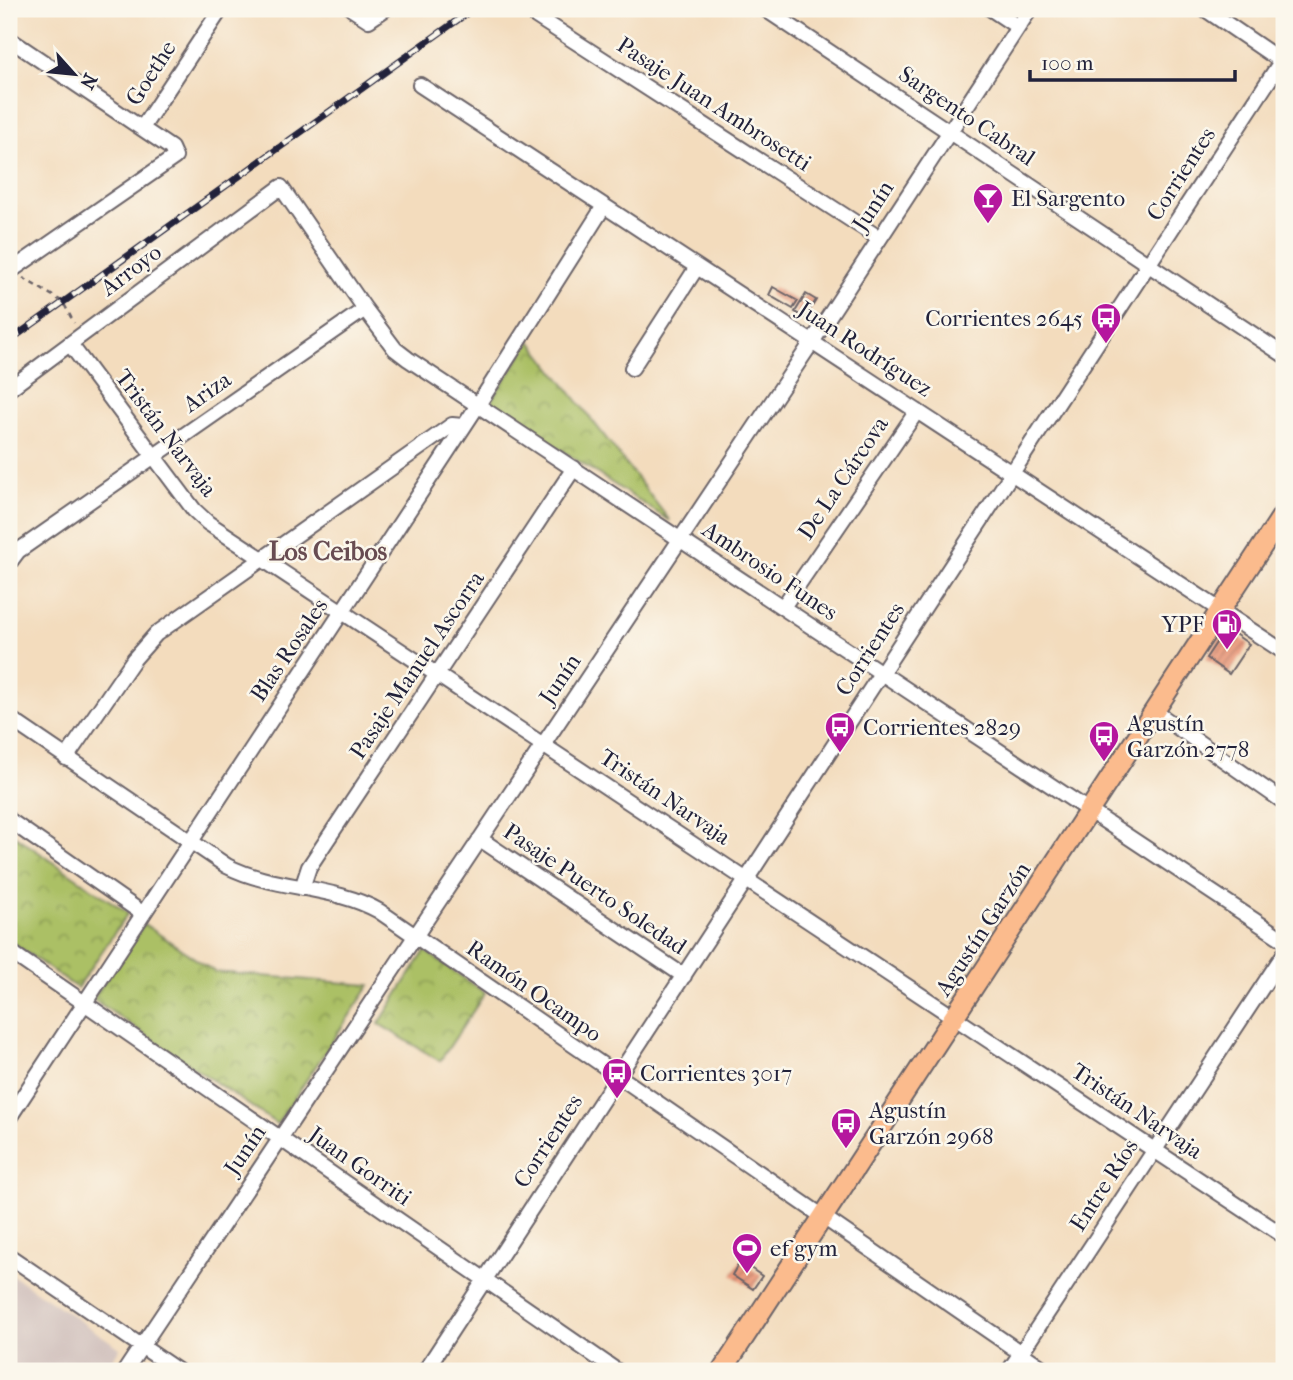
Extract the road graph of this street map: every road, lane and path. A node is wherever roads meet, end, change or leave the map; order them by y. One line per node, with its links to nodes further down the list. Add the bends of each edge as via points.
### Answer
1 (220, 9): 13 (street, Goethe)
2 (352, 9): 3 (street, via 369,20)
3 (385, 9)
4 (525, 9): 17 (street, Pasaje Juan Ambrosetti)
5 (765, 9): 14 (street, Sargento Cabral)
6 (991, 9): 9 (street)
7 (1030, 9): 9 (street, Junín)
8 (1205, 9): 11 (street)
9 (1018, 26): 14 (street, Junín)
10 (9, 39): 13 (street)
11 (1283, 60): 18 (street, Corrientes)
12 (420, 85): 16 (street, Juan Rodríguez)
13 (142, 128): 20 (street, via 171,148 175,157)
14 (949, 132): 17 (street, Junín); 18 (street, Sargento Cabral)
15 (281, 187): 21 (street, Ambrosio Funes); 22 (street, Arroyo)
16 (604, 206): 19 (street, Juan Rodríguez); 27 (street, Blas Rosales)
17 (879, 238): 23 (street, Junín)
18 (1149, 265): 24 (street, Sargento Cabral); 32 (street, Corrientes)
19 (697, 267): 23 (street, Juan Rodríguez); 25 (street)
20 (11, 270): 22 (path, via 63,302)
21 (365, 309): 27 (street, Ambrosio Funes, via 395,349); 30 (street, Ariza)
22 (75, 340): 26 (street, Arroyo); 30 (street, Tristán Narvaja)
23 (812, 342): 28 (street, Juan Rodríguez); 34 (street, Junín)
24 (1284, 355)
25 (632, 368)
26 (9, 389)
27 (478, 405): 29 (street, Blas Rosales); 31 (street, Ambrosio Funes)
28 (917, 411): 32 (street, Juan Rodríguez); 37 (street, De La Cárcova)
29 (463, 426): 35 (street, via 452,425); 39 (street, Blas Rosales)
30 (155, 456): 35 (street, Tristán Narvaja, via 194,510); 36 (street, Ariza, via 18,551)
31 (574, 468): 34 (street, Ambrosio Funes); 42 (street, Pasaje Manuel Ascorra)
32 (1012, 471): 38 (street, Juan Rodríguez); 41 (street, Corrientes)
33 (1284, 513): 38 (main road, Agustín Garzón)
34 (681, 539): 37 (street, Ambrosio Funes); 45 (street, Junín)
35 (261, 558): 39 (street, Tristán Narvaja); 46 (street, via 145,645)
36 (9, 563)
37 (783, 607): 41 (street, Ambrosio Funes)
38 (1221, 610): 40 (street, Juan Rodríguez); 43 (main road, Agustín Garzón)
39 (342, 611): 42 (street, Tristán Narvaja); 51 (street, Blas Rosales)
40 (1284, 652)
41 (881, 673): 48 (street, Ambrosio Funes); 52 (street, Corrientes)
42 (439, 674): 45 (street, Tristán Narvaja); 53 (street, Pasaje Manuel Ascorra, via 309,867)
43 (1154, 711): 47 (street); 48 (main road, Agustín Garzón)
44 (9, 718): 46 (street, Ramón Ocampo)
45 (544, 743): 50 (street, Junín); 52 (street, Tristán Narvaja)
46 (66, 758): 51 (street, Ramón Ocampo)
47 (1284, 802)
48 (1090, 810): 56 (street, Ambrosio Funes); 61 (main road, Agustín Garzón)
49 (9, 820): 54 (street)
50 (480, 839): 55 (street, Junín); 59 (street, Pasaje Puerto Soledad)
51 (188, 842): 53 (street, Ramón Ocampo, via 239,872); 54 (street, Blas Rosales)
52 (746, 879): 59 (street, Corrientes); 61 (street, Tristán Narvaja)
53 (302, 888): 55 (street, Ramón Ocampo, via 368,905)
54 (142, 913): 60 (street, Blas Rosales)
55 (417, 935): 62 (street, Ramón Ocampo); 64 (street, Junín)
56 (1284, 940)
57 (9, 951): 60 (street, Juan Gorriti)
58 (1284, 954): 65 (street, Entre Ríos)
59 (684, 976): 62 (street, Corrientes)
60 (83, 1002): 63 (street, Blas Rosales); 64 (street, Juan Gorriti)
61 (955, 1016): 65 (street, Tristán Narvaja); 66 (main road, Agustín Garzón)
62 (617, 1077): 66 (street, Ramón Ocampo); 69 (street, Corrientes)
63 (9, 1118)
64 (280, 1138): 69 (street, Juan Gorriti); 70 (street, Junín)
65 (1154, 1150): 67 (street, Tristán Narvaja); 71 (street, Entre Ríos)
66 (822, 1219): 71 (street, Ramón Ocampo); 76 (main road, Agustín Garzón)
67 (1284, 1236)
68 (9, 1256): 70 (street)
69 (485, 1280): 74 (street, Corrientes); 75 (street, Juan Gorriti)
70 (140, 1346): 72 (street, Junín); 73 (street)
71 (1021, 1353): 77 (street, Entre Ríos); 78 (street, Ramón Ocampo)
72 (125, 1371)
73 (178, 1371)
74 (425, 1371)
75 (617, 1371)
76 (722, 1371)
77 (1009, 1371)
78 (1047, 1371)

